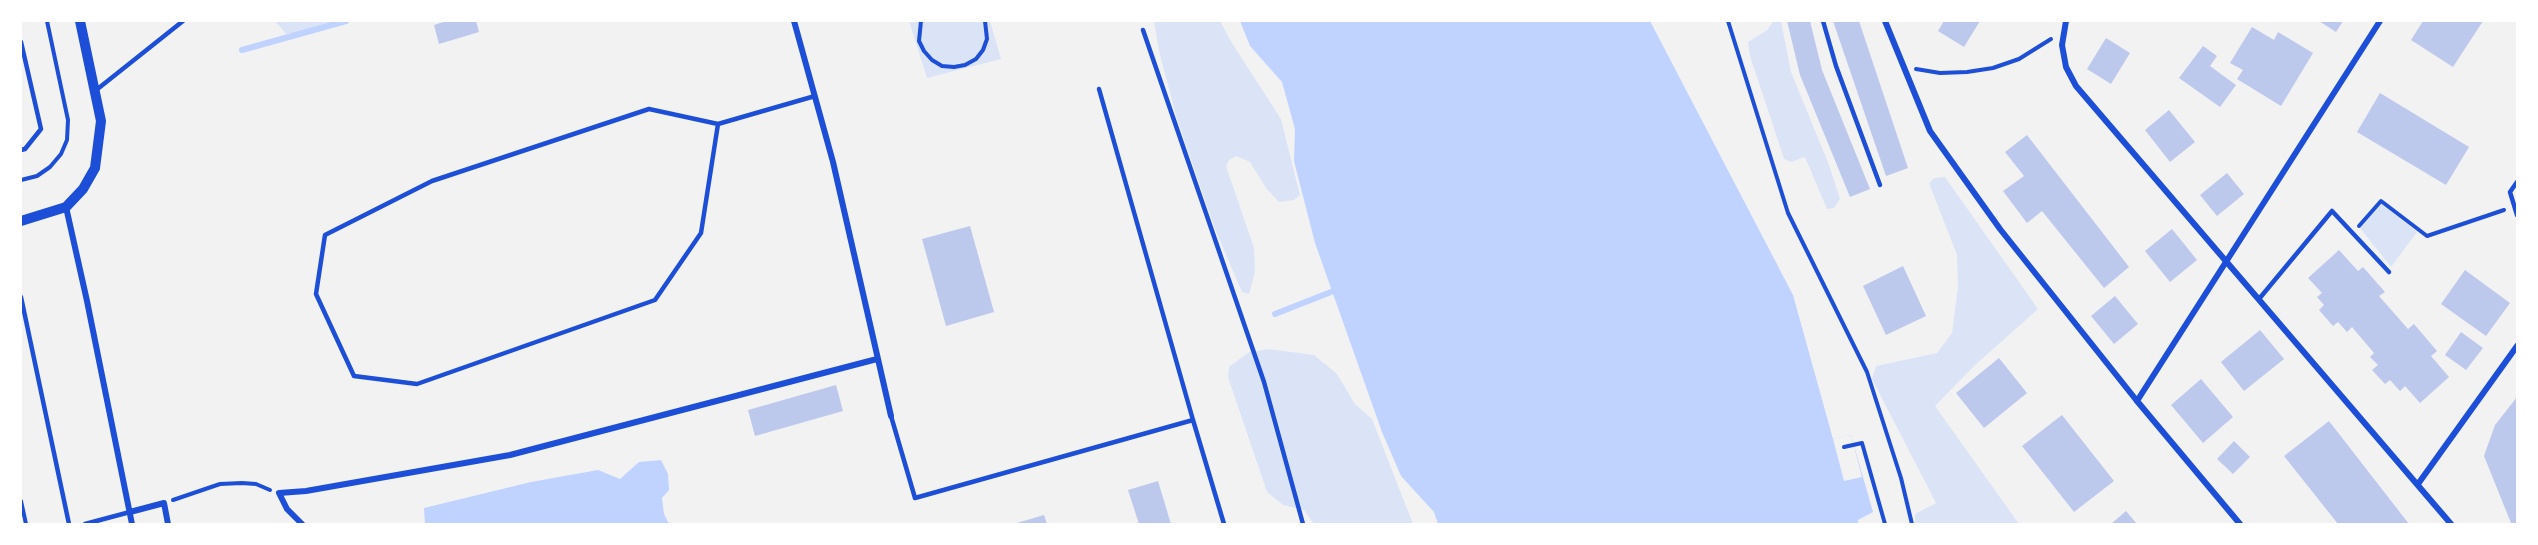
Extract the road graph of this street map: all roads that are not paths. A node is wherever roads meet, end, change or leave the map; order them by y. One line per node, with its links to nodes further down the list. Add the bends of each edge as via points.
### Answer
1 (80, 21): 11 (street)
2 (183, 21): 11 (lane)
3 (794, 21): 12 (street)
4 (1823, 21): 16 (lane)
5 (1885, 21): 26 (street, via 1930,131 2000,229)
6 (2066, 21): 20 (street, via 2062,45 2066,66 2076,86)
7 (2380, 21): 20 (street)
8 (1143, 30): 37 (lane, via 1264,382)
9 (21, 42): 14 (lane, via 41,129)
10 (1098, 89): 28 (lane)
11 (95, 91): 17 (street, via 100,120 95,168)
12 (815, 96): 13 (lane); 25 (street)
13 (718, 124): 13 (lane, via 700,233 655,300 417,384 354,376 316,294 325,235 432,181 649,109)
14 (21, 150)
15 (2517, 182): 18 (lane, via 2510,192)
16 (1880, 185)
17 (66, 207): 19 (street); 30 (street)
18 (2517, 215)
19 (21, 221)
20 (2227, 262): 23 (street); 26 (street)
21 (2389, 272): 23 (lane, via 2332,211)
22 (21, 297): 31 (lane)
23 (2259, 299): 29 (street)
24 (2517, 346): 29 (street)
25 (877, 358): 27 (street); 35 (street, via 510,455 279,493 287,509)
26 (2137, 401): 38 (street)
27 (891, 416): 28 (lane, via 915,498)
28 (1193, 420): 36 (lane)
29 (2418, 484): 39 (street)
30 (129, 512): 32 (lane); 33 (street); 34 (street, via 164,503)
31 (69, 524)
32 (85, 524)
33 (132, 524)
34 (168, 524)
35 (302, 524)
36 (1224, 524)
37 (1303, 524)
38 (2240, 524)
39 (2451, 524)

